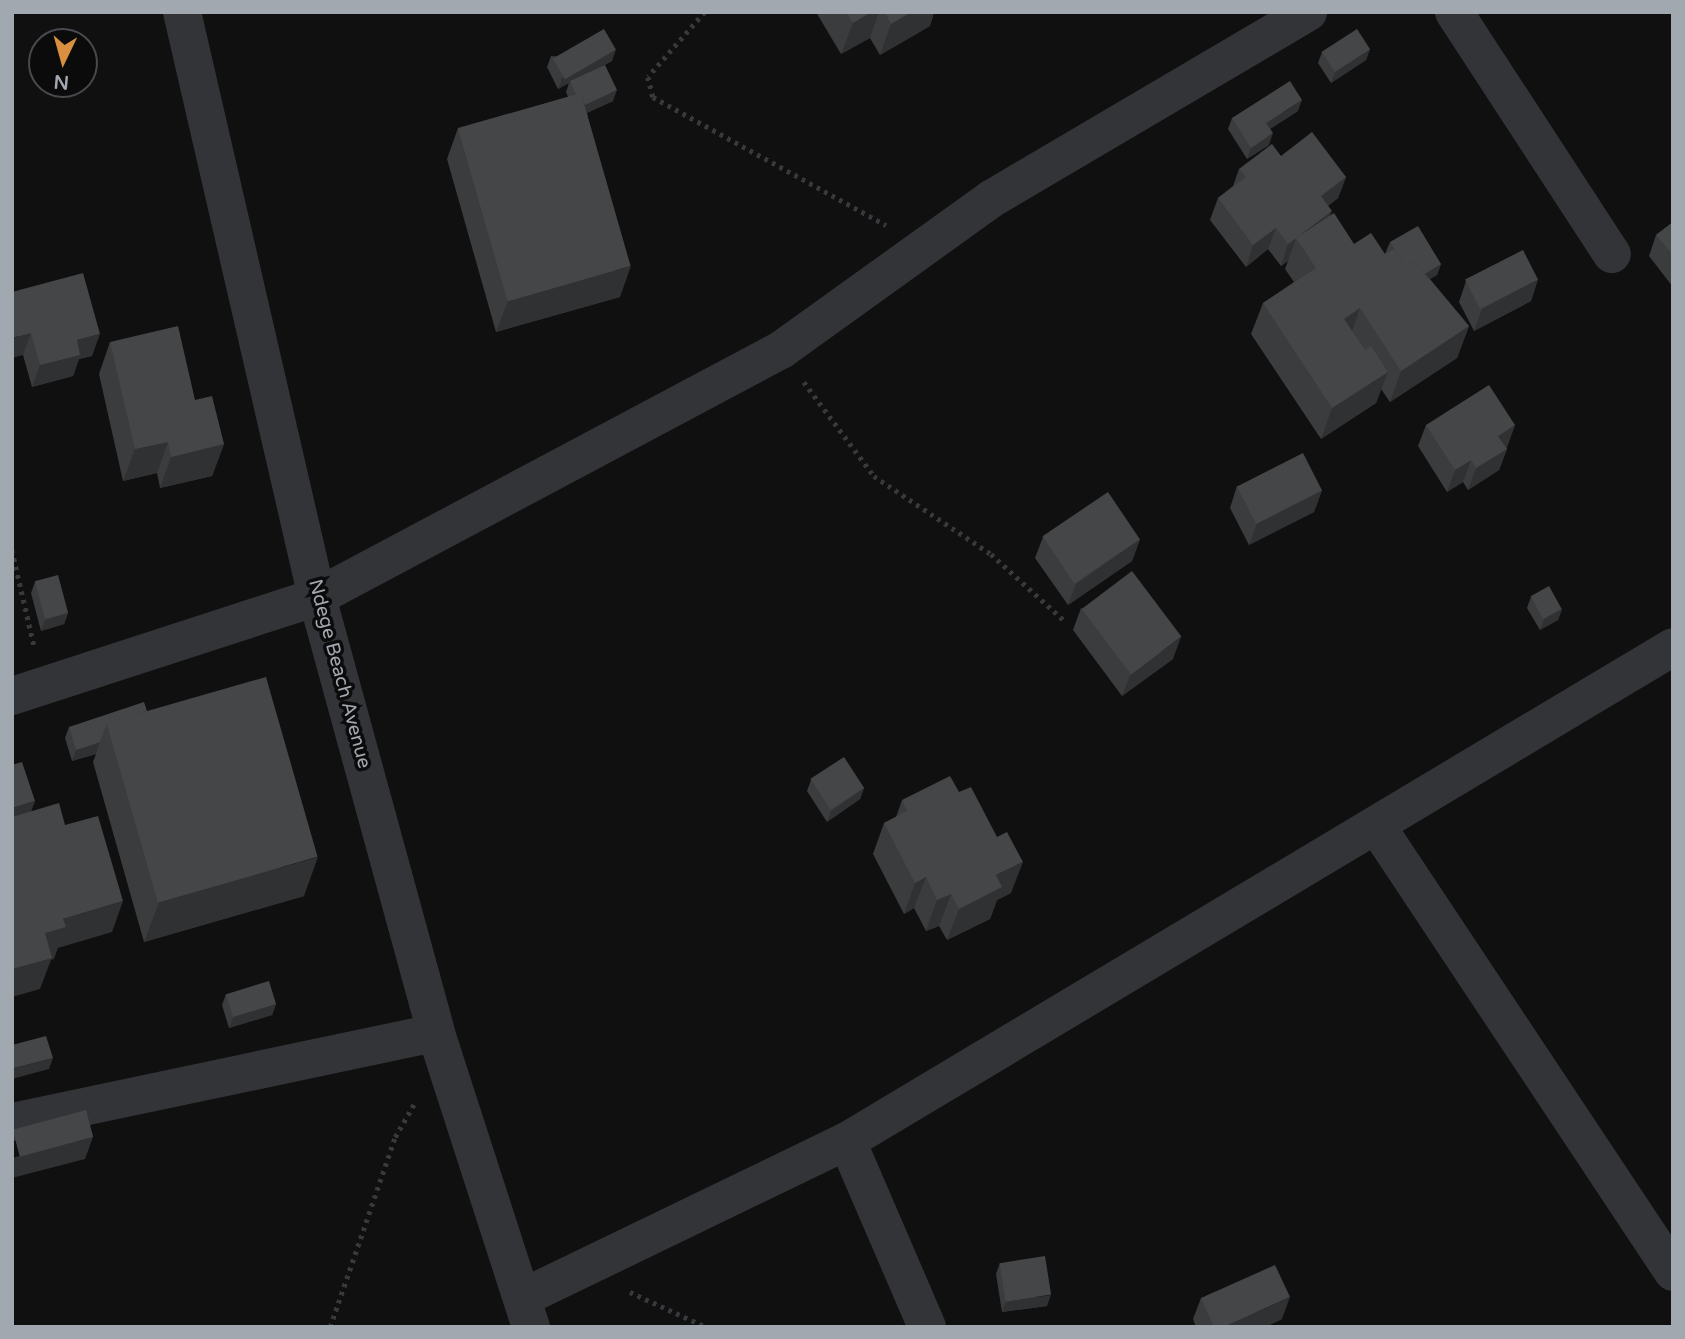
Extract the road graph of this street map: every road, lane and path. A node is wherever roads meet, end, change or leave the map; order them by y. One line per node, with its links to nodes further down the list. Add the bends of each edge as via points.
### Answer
1 (182, 12): 9 (street, Ndege Beach Avenue)
2 (705, 12): 5 (path, via 648,77 653,97 759,160)
3 (1308, 12): 5 (street)
4 (1454, 12): 6 (street)
5 (921, 243): 7 (street)
6 (1612, 254)
7 (781, 350): 9 (street); 10 (path, via 874,476 991,554)
8 (12, 550): 12 (path)
9 (317, 597): 12 (street); 14 (street, Ndege Beach Avenue)
10 (1066, 622)
11 (1673, 647): 13 (street)
12 (28, 692)
13 (1378, 828): 16 (street, via 1096,988); 18 (street)
14 (441, 1047): 15 (street); 19 (street, Ndege Beach Avenue); 20 (path, via 395,1137)
15 (12, 1122)
16 (847, 1141): 17 (street); 22 (street)
17 (589, 1269): 19 (street); 21 (path)
18 (1673, 1272)
19 (527, 1312)
20 (330, 1327)
21 (706, 1327)
22 (927, 1327)

